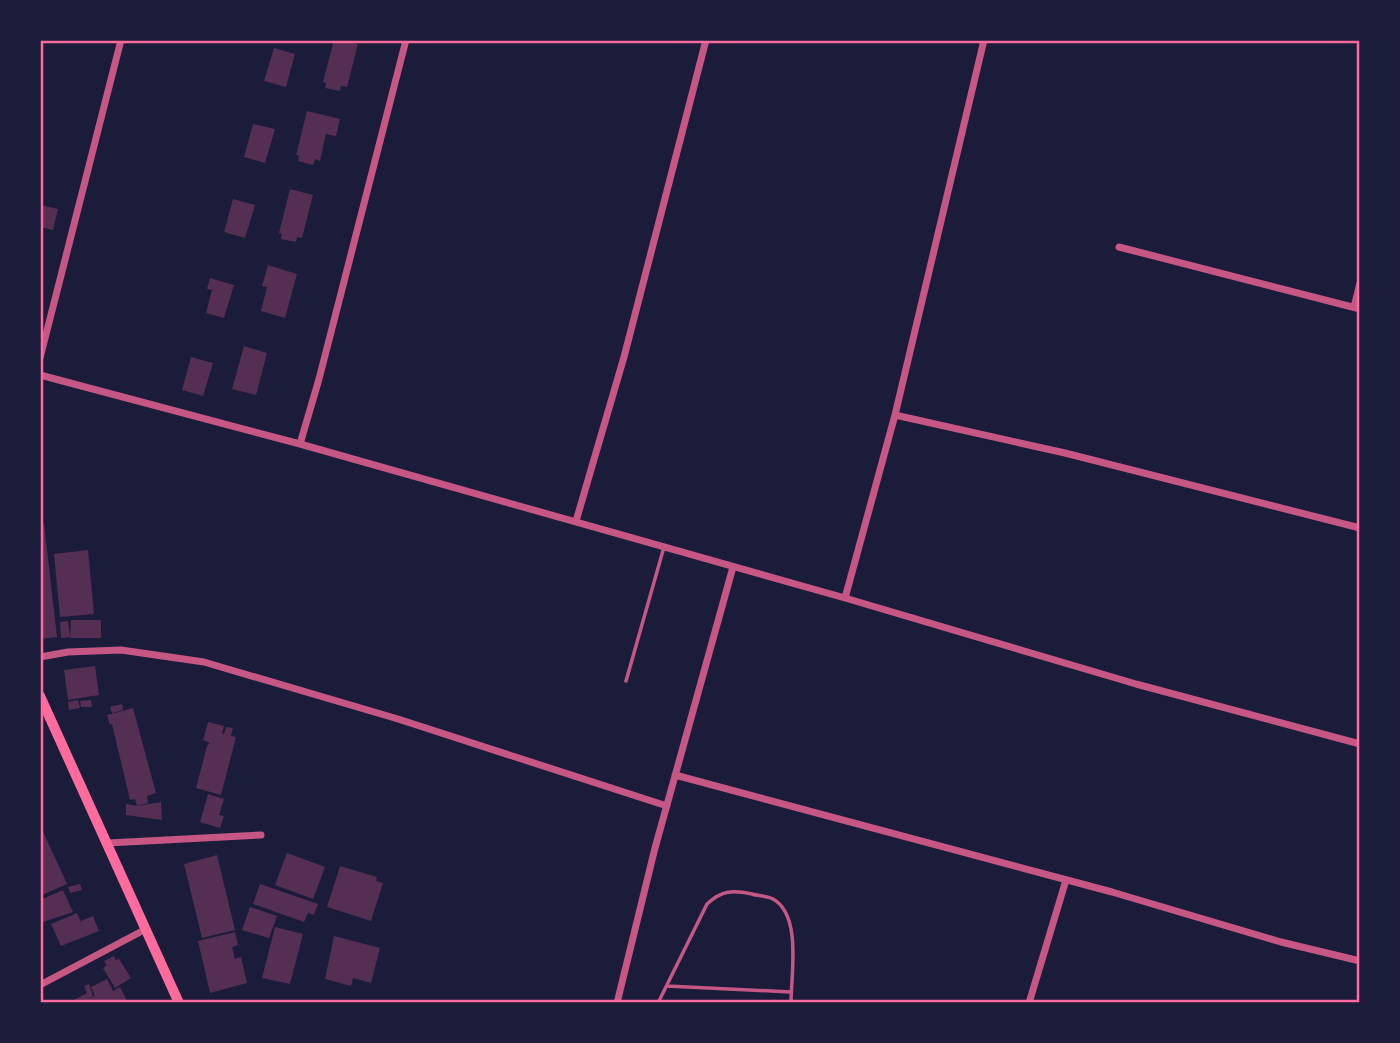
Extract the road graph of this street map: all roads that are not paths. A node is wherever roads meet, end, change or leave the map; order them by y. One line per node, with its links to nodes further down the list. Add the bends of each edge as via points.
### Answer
1 (121, 40): 8 (street)
2 (406, 40): 11 (street)
3 (706, 40): 12 (street, via 624,357)
4 (984, 40): 10 (street)
5 (1119, 247): 7 (street)
6 (1360, 283): 7 (street)
7 (1357, 308)
8 (40, 358)
9 (40, 375): 11 (street)
10 (895, 415): 13 (street); 16 (street)
11 (300, 443): 12 (street)
12 (576, 521): 14 (street)
13 (1360, 528)
14 (664, 547): 15 (street); 18 (lane)
15 (733, 566): 16 (street); 21 (street)
16 (845, 598): 20 (street)
17 (40, 657): 22 (street, via 121,650 204,662)
18 (626, 681)
19 (40, 696): 24 (main road)
20 (1360, 744)
21 (676, 775): 22 (street); 25 (street)
22 (667, 806): 32 (street)
23 (261, 835): 24 (street)
24 (108, 843): 26 (main road)
25 (1066, 880): 27 (street); 35 (street)
26 (146, 929): 28 (street); 31 (main road)
27 (1360, 961)
28 (40, 985)
29 (666, 986): 30 (lane); 30 (lane, via 707,904 727,891 774,899 787,912 792,926); 33 (lane)
30 (791, 992): 34 (lane)
31 (179, 1003)
32 (617, 1003)
33 (658, 1003)
34 (791, 1003)
35 (1029, 1003)

